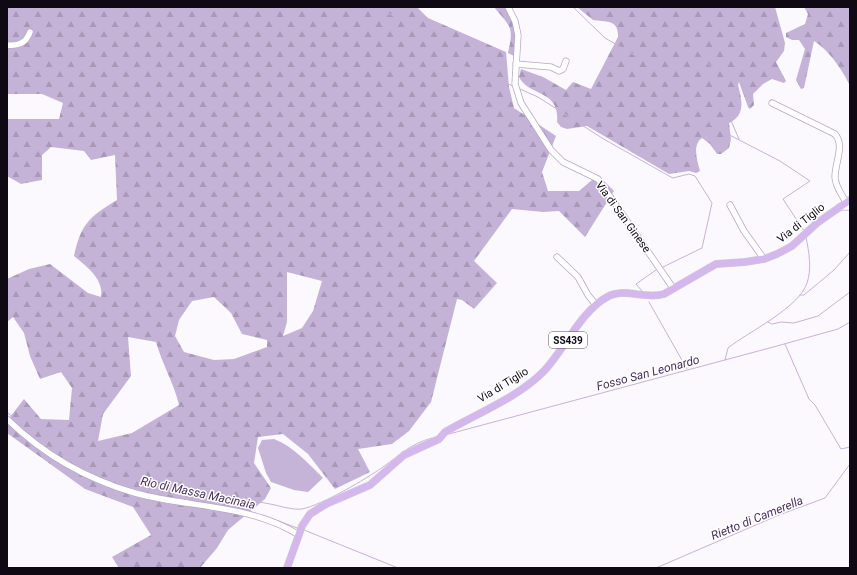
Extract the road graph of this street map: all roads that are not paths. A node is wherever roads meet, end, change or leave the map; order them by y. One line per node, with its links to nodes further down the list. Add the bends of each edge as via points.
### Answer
1 (508, 7): 5 (street, Via di San Ginese, via 516,21 518,35)
2 (30, 32): 3 (street, via 23,44)
3 (7, 45)
4 (566, 61): 5 (street, via 563,69 559,71 551,67)
5 (516, 64): 11 (street, Via di San Ginese, via 517,95 544,141 563,162 598,179)
6 (772, 103): 7 (street, via 838,137 840,150 836,184)
7 (849, 203): 10 (main road, Via di Tiglio / SS439, via 817,223 792,246)
8 (730, 205): 10 (street, via 744,231)
9 (557, 257): 12 (street, via 578,277)
10 (764, 259): 11 (main road, Via di Tiglio / SS439, via 716,264)
11 (673, 288): 12 (main road, Via di Tiglio / SS439, via 656,297 616,294 608,296)
12 (596, 305): 14 (main road, Via di Tiglio / SS439, via 535,380 445,432 438,439 404,455 370,485 318,508 306,518)
13 (7, 419): 14 (street, via 46,452 97,479 135,493 233,510)
14 (300, 531): 15 (main road, Via di Tiglio / SS439)
15 (287, 568)

